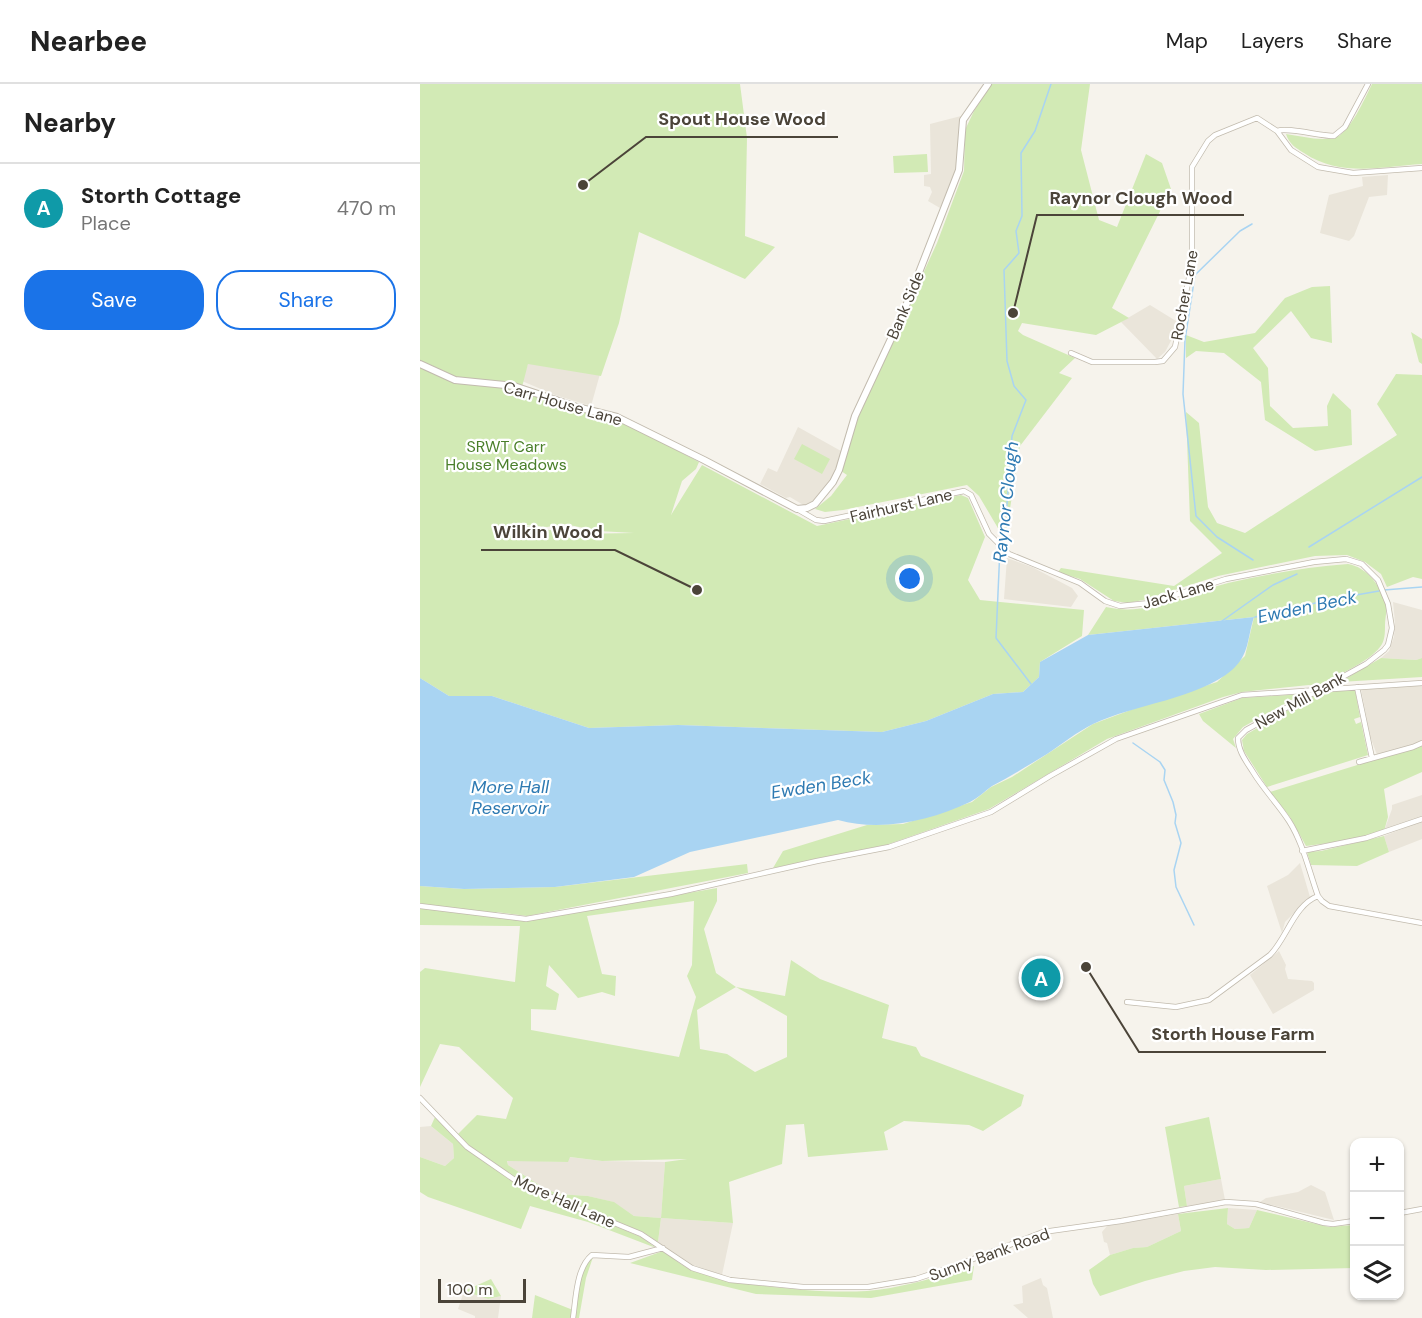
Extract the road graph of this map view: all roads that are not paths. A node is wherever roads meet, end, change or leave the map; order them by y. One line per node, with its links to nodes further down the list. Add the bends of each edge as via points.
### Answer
1 (988, 84): 7 (street, Bank Side, via 963,120 959,170 904,311 855,416 839,470 815,504)
2 (1368, 84): 3 (street, via 1345,128 1335,136 1284,128)
3 (1277, 131): 4 (street, via 1291,150 1318,166 1353,173); 5 (street, Rocher Lane, via 1257,118 1222,132 1208,141 1192,167 1192,263 1175,347 1170,354 1163,361 1092,362)
4 (1422, 168)
5 (1071, 353)
6 (420, 364): 7 (street, Carr House Lane, via 454,380 514,386 617,417)
7 (797, 509): 8 (street, Fairhurst Lane, via 824,521 964,490 971,495 989,534)
8 (1009, 554): 9 (street, Jack Lane, via 1080,583 1105,601 1120,606 1140,605 1226,579 1322,561 1346,559 1362,564)
9 (1378, 580): 12 (street, New Mill Bank, via 1392,628 1388,645 1373,659)
10 (1422, 683): 11 (street)
11 (1357, 687): 12 (street); 14 (street)
12 (1319, 689): 17 (street, New Mill Bank, via 1238,738 1241,753 1264,791 1289,821); 19 (street, via 1242,695 1116,739 991,812 889,847 670,894 526,919)
13 (1422, 742): 14 (street)
14 (1372, 758): 15 (street)
15 (1359, 762)
16 (1422, 819): 17 (street, via 1366,838)
17 (1302, 851): 18 (street, New Mill Bank)
18 (1318, 896): 20 (street, via 1329,906); 21 (street, via 1299,913 1270,955 1209,1000 1176,1007)
19 (420, 906)
20 (1422, 922)
21 (1127, 1002)
22 (420, 1098): 26 (street, More Hall Lane, via 467,1146 522,1185 641,1234)
23 (1422, 1209): 24 (street)
24 (1404, 1212)
25 (1350, 1222): 26 (street, Sunny Bank Road, via 1333,1224 1256,1204 1226,1202 1043,1232 916,1279 868,1287 803,1287 730,1280 692,1268)
26 (663, 1248): 27 (street, via 629,1257 592,1255 586,1260 580,1279)
27 (573, 1318)

